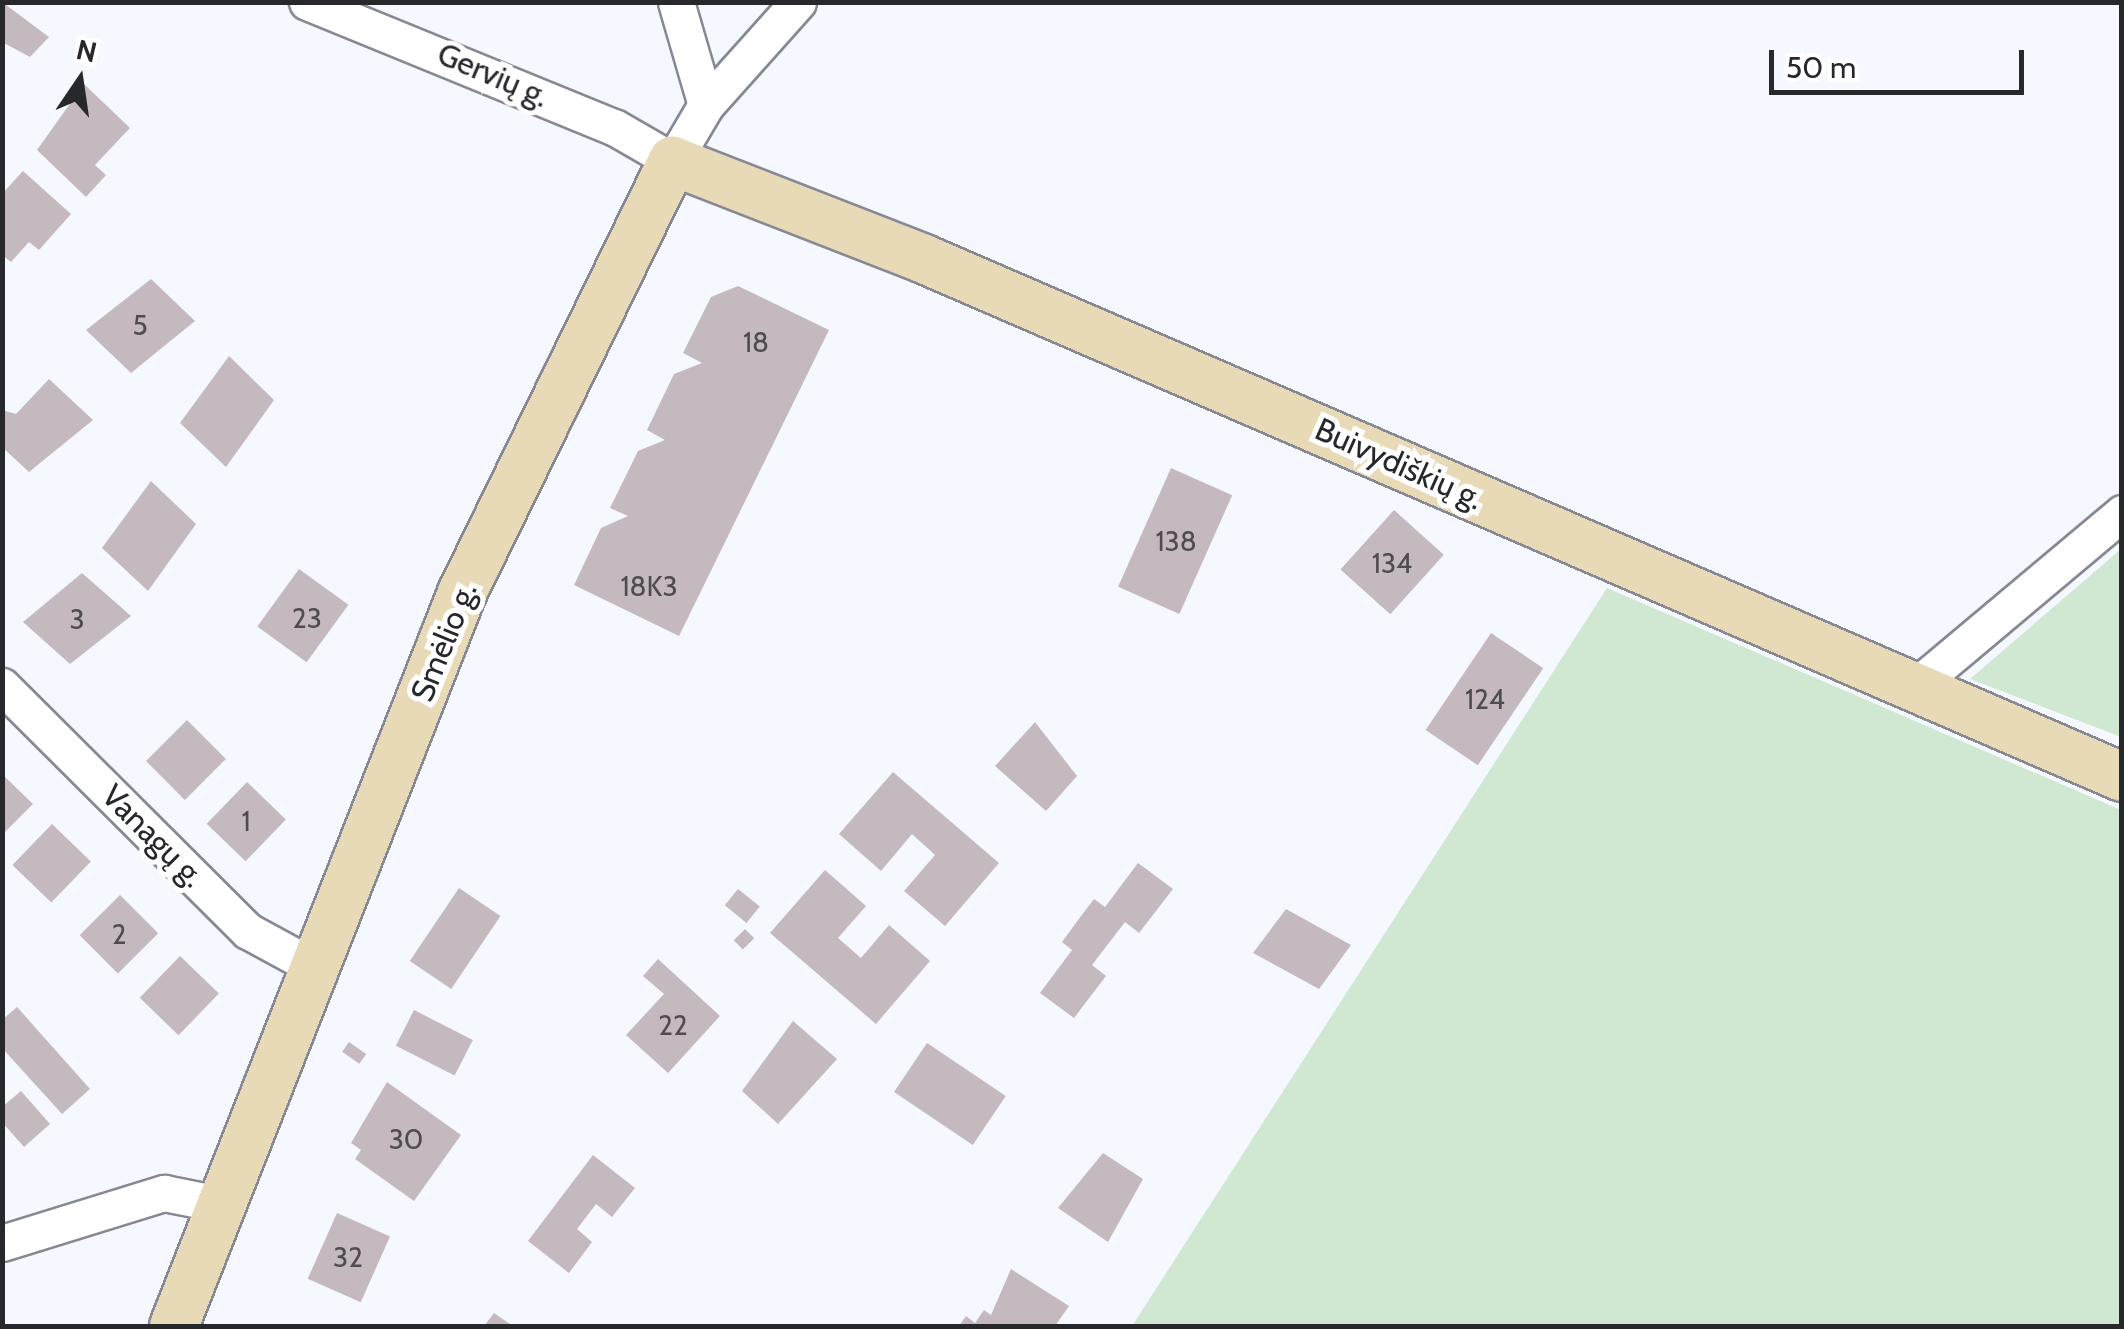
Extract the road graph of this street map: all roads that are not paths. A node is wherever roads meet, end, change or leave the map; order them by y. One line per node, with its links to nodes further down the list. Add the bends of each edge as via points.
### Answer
1 (307, 2): 5 (street, Gervių g., via 579,111)
2 (676, 2): 4 (street)
3 (798, 2): 4 (street, Smėlio g.)
4 (706, 104): 5 (street, Smėlio g.)
5 (673, 160): 8 (main road, Buivydiškių g., via 924,259); 10 (main road, Smėlio g., via 470,575)
6 (2122, 513): 8 (street)
7 (2, 686): 10 (street, Vanagų g., via 248,930)
8 (1910, 691): 9 (main road, Buivydiškių g.)
9 (2122, 777)
10 (316, 968): 11 (main road, Smėlio g.)
11 (224, 1205): 12 (street, via 164,1193); 13 (main road, Smėlio g.)
12 (2, 1243)
13 (174, 1326)

